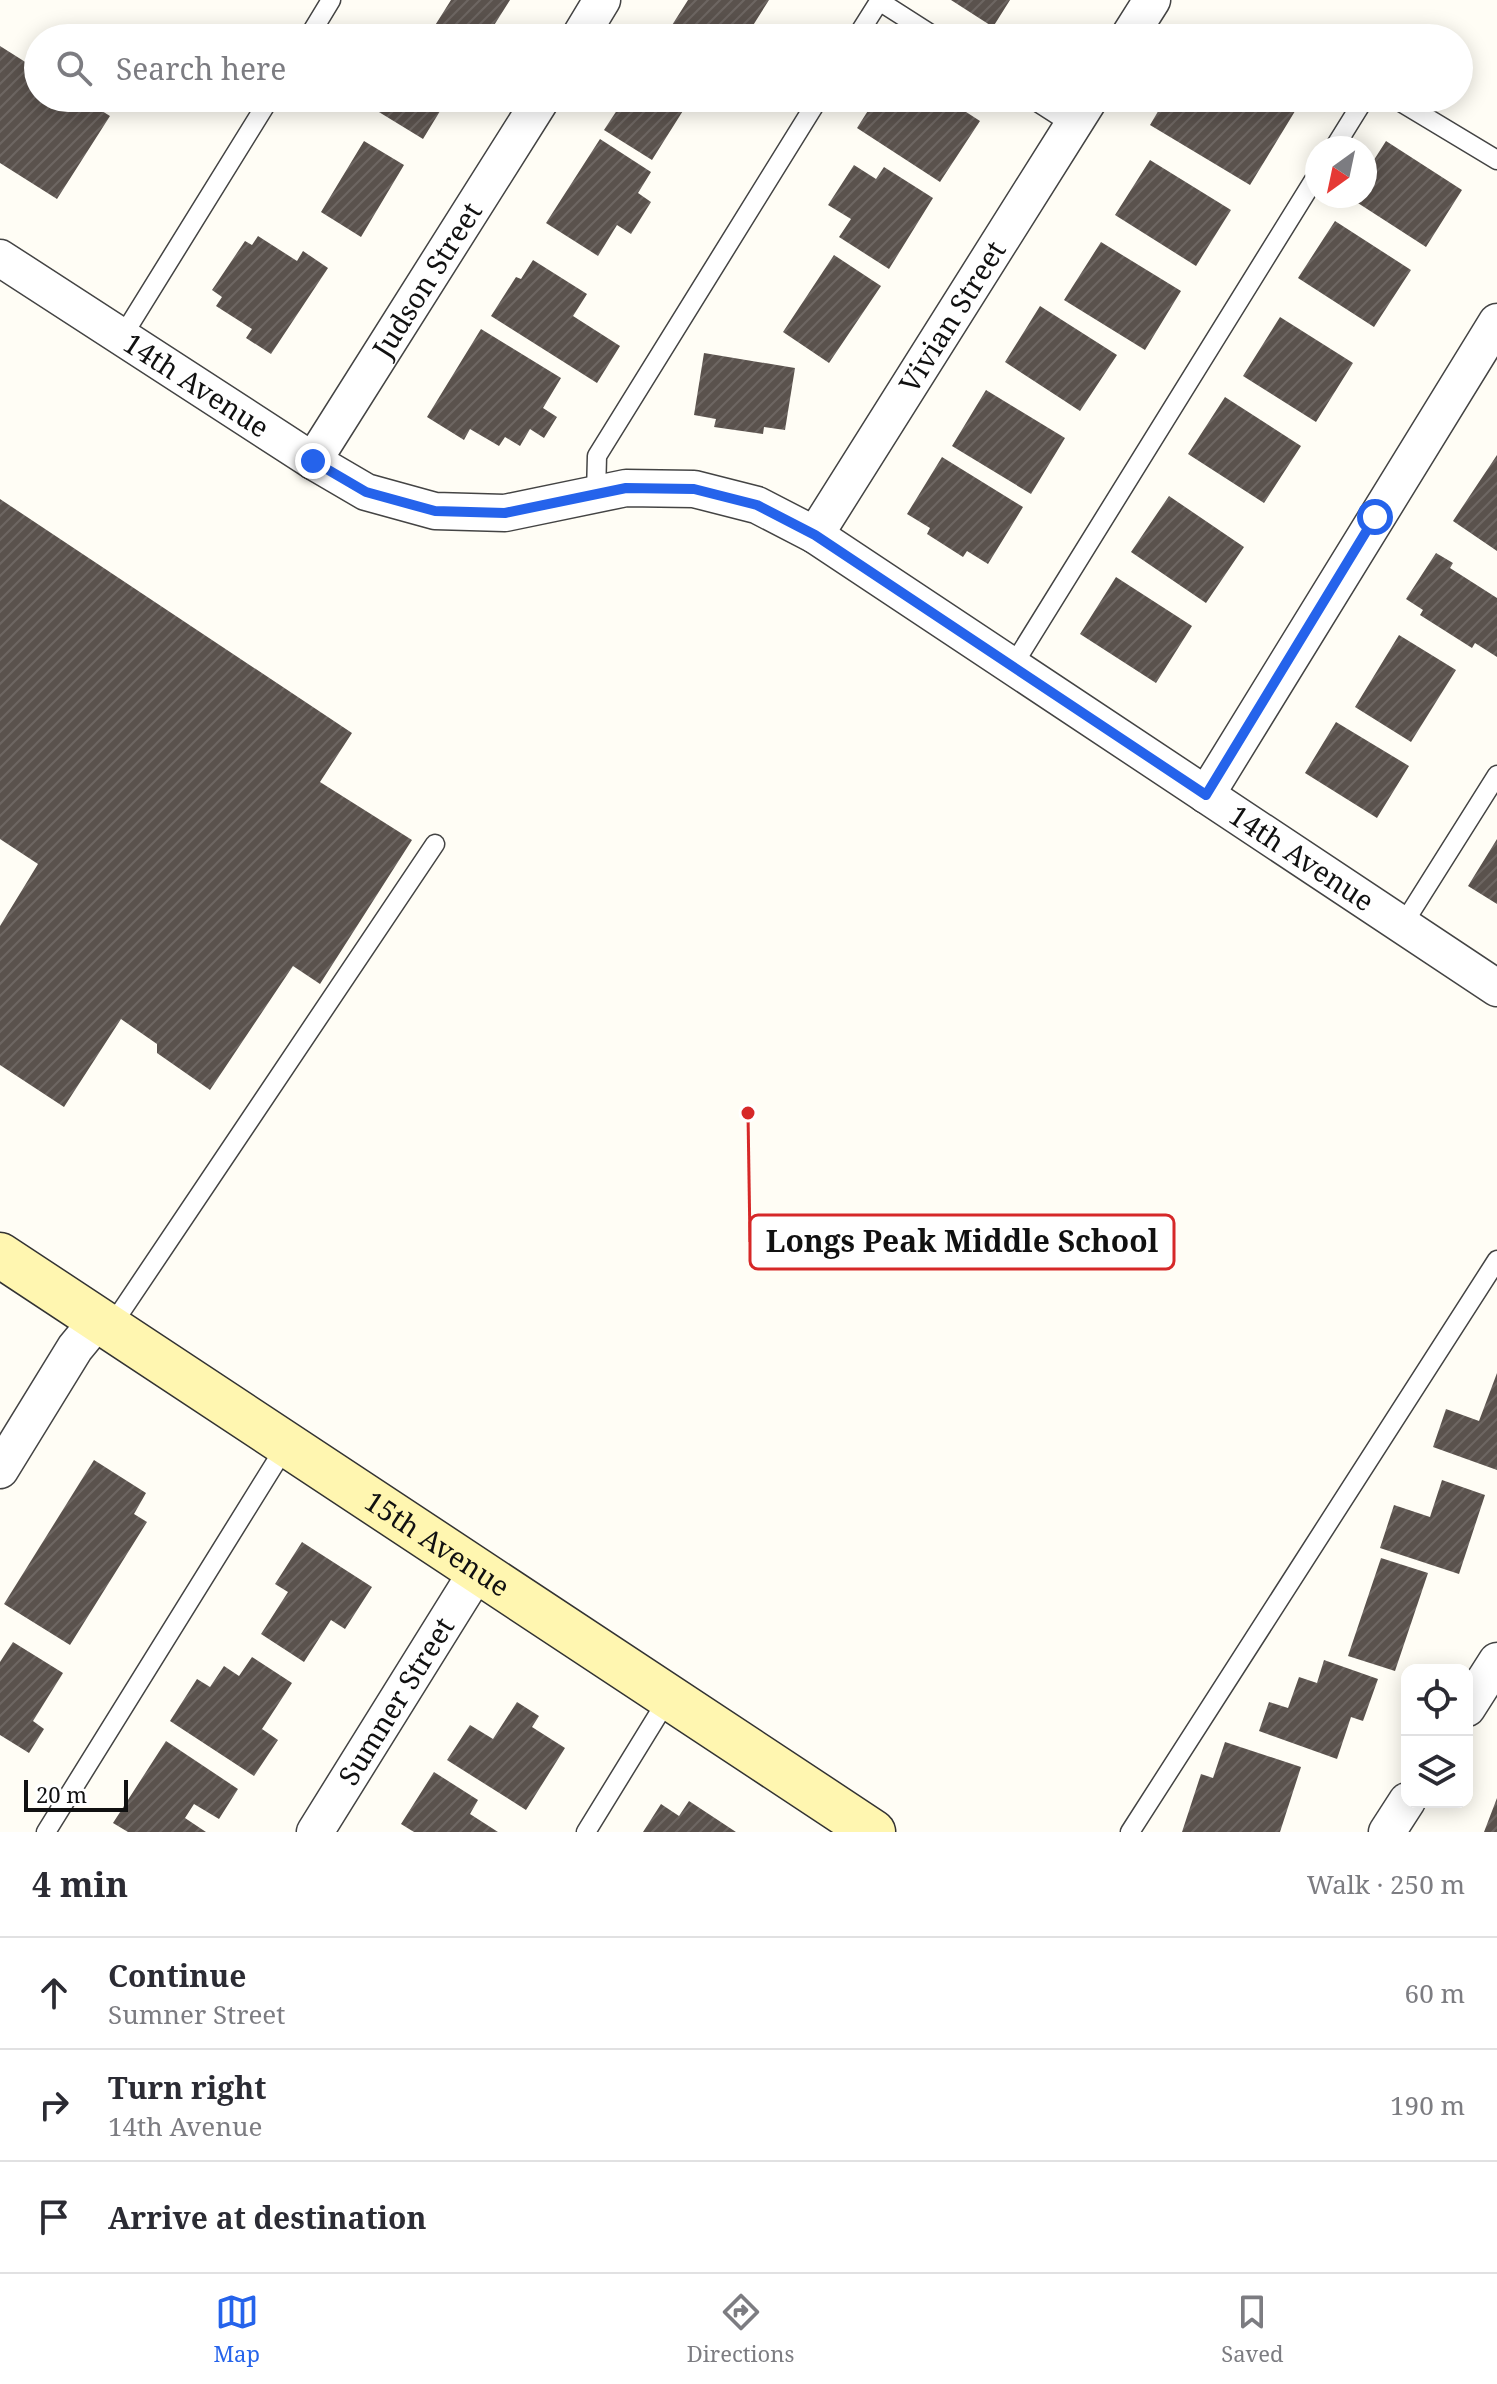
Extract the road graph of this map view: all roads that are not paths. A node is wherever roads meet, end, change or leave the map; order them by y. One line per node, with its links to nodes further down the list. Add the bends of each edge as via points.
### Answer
1 (331, 0): 5 (lane)
2 (602, 0): 6 (street)
3 (1152, 0): 9 (street)
4 (879, 1): 7 (lane); 8 (lane)
5 (316, 24)
6 (587, 24)
7 (865, 24)
8 (915, 24)
9 (1137, 24)
10 (261, 112): 21 (lane)
11 (533, 112): 22 (street, Judson Street)
12 (810, 112): 23 (lane, via 597,456)
13 (1081, 112): 24 (street, Vivian Street)
14 (1356, 112): 16 (lane)
15 (1417, 112): 17 (lane)
16 (1341, 136)
17 (1497, 160)
18 (1305, 194): 25 (lane)
19 (0, 258): 21 (street, 14th Avenue)
20 (1497, 322): 27 (street)
21 (122, 337): 22 (street, 14th Avenue)
22 (313, 461): 23 (street, 14th Avenue, via 366,492 435,511 505,513)
23 (596, 494): 24 (street, 14th Avenue, via 626,488 694,489 757,505)
24 (815, 535): 25 (street, 14th Avenue)
25 (1012, 667): 27 (street, 14th Avenue)
26 (1497, 775): 29 (lane)
27 (1206, 795): 29 (street, 14th Avenue)
28 (435, 844): 33 (lane)
29 (1402, 926): 30 (street, 14th Avenue)
30 (1497, 988)
31 (0, 1255): 33 (street, 15th Avenue)
32 (1497, 1260): 45 (lane)
33 (104, 1324): 34 (street, 15th Avenue); 35 (street, via 71,1355)
34 (287, 1444): 36 (street, 15th Avenue); 42 (lane)
35 (0, 1470)
36 (478, 1570): 38 (street, 15th Avenue); 43 (street, Sumner Street)
37 (1497, 1661): 39 (street)
38 (669, 1697): 41 (street, 15th Avenue); 44 (lane)
39 (1473, 1699)
40 (1402, 1808): 46 (street)
41 (865, 1830)
42 (46, 1832)
43 (315, 1832)
44 (586, 1832)
45 (1130, 1832)
46 (1387, 1832)

